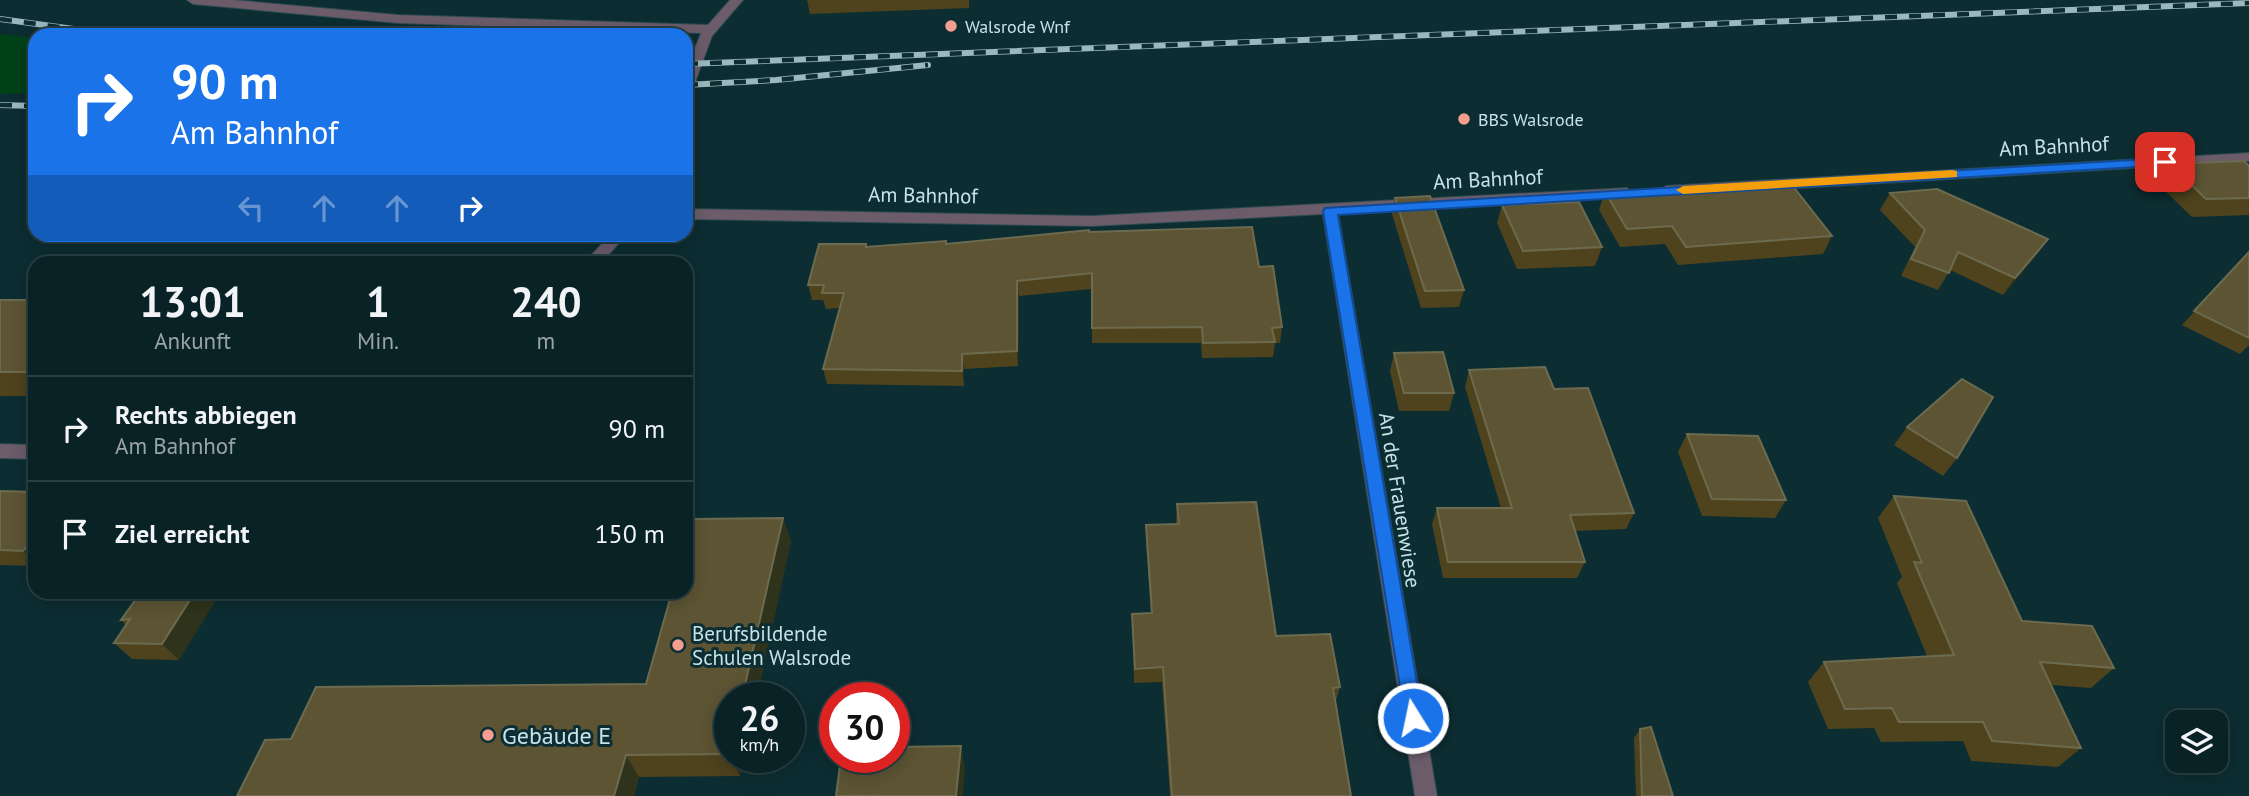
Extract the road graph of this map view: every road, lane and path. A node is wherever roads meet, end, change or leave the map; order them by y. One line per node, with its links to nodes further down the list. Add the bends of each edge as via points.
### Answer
1 (192, 0): 3 (street, via 398,19)
2 (737, 0): 5 (street)
3 (679, 28)
4 (693, 28): 5 (street)
5 (710, 29): 6 (street)
6 (693, 71)
7 (2249, 157): 8 (street, Am Bahnhof)
8 (1330, 211): 9 (street, Am Bahnhof, via 1092,221); 14 (street, An der Frauenwiese)
9 (693, 214)
10 (612, 242): 11 (street)
11 (599, 256)
12 (0, 451): 13 (street)
13 (28, 452)
14 (1426, 796)

